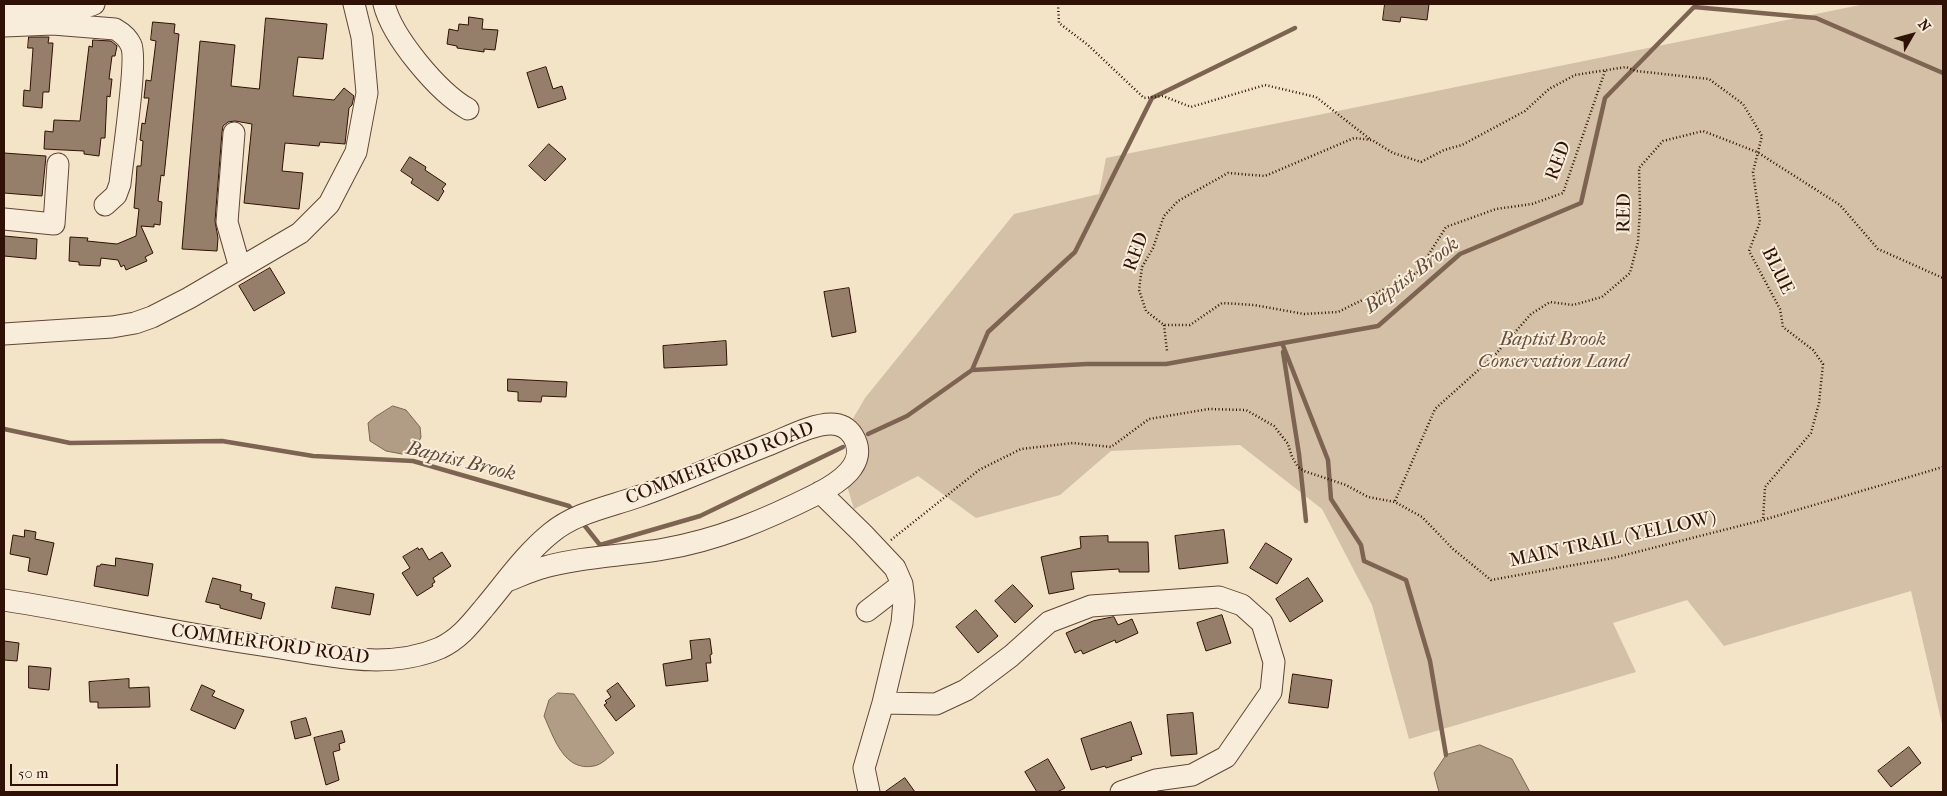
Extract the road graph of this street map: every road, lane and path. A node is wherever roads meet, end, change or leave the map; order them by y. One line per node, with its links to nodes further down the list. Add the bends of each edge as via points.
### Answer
1 (94, 4): 5 (street, via 75,8)
2 (354, 4): 15 (street, via 362,37 367,93 356,152 329,204 300,233)
3 (384, 4): 8 (street, via 392,25 411,53 444,92)
4 (1058, 4): 10 (path, via 1059,23 1088,45 1144,98 1163,96 1191,107 1265,85 1316,98)
5 (4, 8)
6 (4, 26): 13 (street, via 53,24 115,29 124,34 132,46 133,66 120,184 116,195)
7 (1605, 71): 10 (path, via 1574,75 1549,89 1525,111 1462,146 1444,150 1421,162 1393,153); 11 (path, BLUE, via 1626,67 1710,79 1743,104 1762,136); 17 (path, RED, via 1563,193 1532,204 1496,209 1446,227 1417,274 1338,312 1304,314 1222,303 1190,325)
8 (468, 109)
9 (234, 133): 15 (street, via 227,222)
10 (1372, 140): 17 (path, RED, via 1354,138 1265,176 1228,173 1178,201 1164,216 1153,248 1142,267 1139,290 1146,311)
11 (1757, 152): 16 (path, RED, via 1840,205 1878,249); 22 (path, RED, via 1702,131 1663,140 1639,168 1638,242 1630,273 1602,297 1572,305 1550,302 1531,314 1494,356 1434,409); 23 (path, BLUE, via 1753,172 1760,222 1749,251 1780,309 1783,326 1813,350 1823,364 1819,403 1811,433 1765,486)
12 (58, 164): 14 (street, via 54,224)
13 (105, 205)
14 (4, 219)
15 (240, 268): 18 (street, via 172,308 135,323)
16 (1943, 278)
17 (1164, 325): 19 (path)
18 (4, 334)
19 (1168, 352)
20 (1943, 467): 23 (path, MAIN TRAIL (YELLOW))
21 (820, 492): 24 (street); 25 (street, COMMERFORD ROAD, via 710,540 664,550 545,566); 25 (street, COMMERFORD ROAD, via 854,466 858,456 857,444 850,431 840,425 813,428 582,516 551,533)
22 (1395, 502): 23 (path, MAIN TRAIL (YELLOW), via 1422,517 1453,549 1492,580 1613,558); 24 (path, MAIN TRAIL (YELLOW), via 1368,497 1346,485 1304,471 1298,467 1288,444 1274,426 1246,410 1209,409 1149,419 1111,447 1073,442 1021,449 979,470)
23 (1763, 520)
24 (879, 551): 26 (street, via 895,568)
25 (507, 581): 27 (street, COMMERFORD ROAD, via 460,636 438,648 395,660 340,658)
26 (902, 584): 28 (street); 29 (street, via 902,623)
27 (4, 600)
28 (867, 611)
29 (883, 703): 30 (street, via 864,768); 31 (street, via 936,704 966,690 1049,622 1091,606 1219,597 1242,605 1262,623 1274,662 1271,692 1226,757 1192,775 1156,780)
30 (869, 792)
31 (1121, 792)

